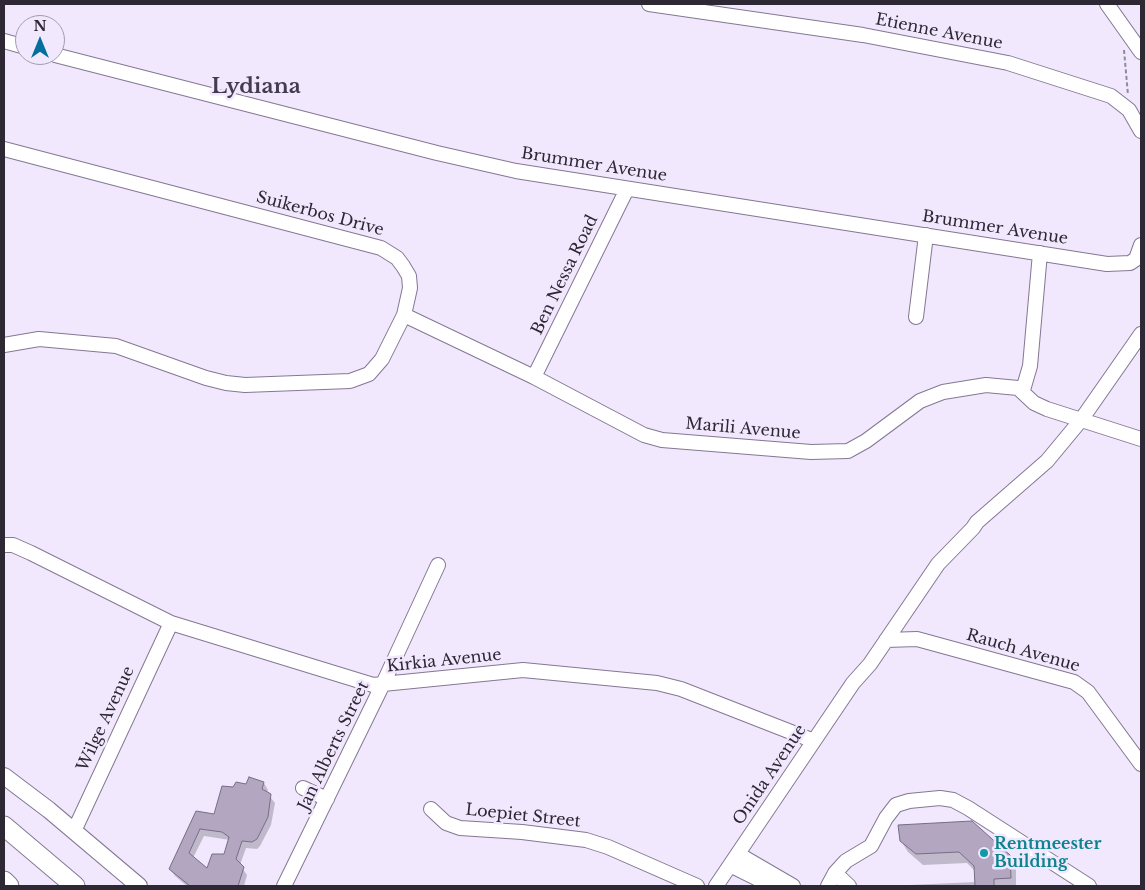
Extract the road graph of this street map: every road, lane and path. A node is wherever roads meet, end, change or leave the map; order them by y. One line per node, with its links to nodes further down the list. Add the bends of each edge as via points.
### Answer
1 (649, 4): 6 (street, Etienne Avenue, via 975,55 1028,68 1111,96)
2 (1107, 4): 3 (street)
3 (1122, 25): 4 (street); 6 (path)
4 (1141, 52)
5 (65, 58): 9 (street, Brummer Avenue, via 461,159)
6 (1129, 110): 7 (street, Etienne Avenue)
7 (1141, 131)
8 (4, 149): 13 (street, Suikerbos Drive, via 381,248 397,258 409,276 410,293)
9 (627, 189): 10 (street, Brummer Avenue); 17 (street, Ben Nessa Road)
10 (926, 235): 12 (street, Brummer Avenue); 14 (street)
11 (1141, 246): 12 (street, Brummer Avenue, via 1136,259 1116,265)
12 (1040, 253): 18 (street, via 1030,366)
13 (404, 316): 16 (street, Suikerbos Drive, via 378,365 364,377 350,381 245,385 206,378 116,346 39,339); 17 (street, Marili Avenue)
14 (916, 317)
15 (1141, 334): 19 (street, Onida Avenue)
16 (4, 345)
17 (534, 377): 18 (street, Marili Avenue, via 649,437 811,452 840,452 857,447 920,402 943,392 986,385)
18 (1023, 390): 19 (street, via 1038,405)
19 (1081, 420): 20 (street); 21 (street, Onida Avenue, via 1044,464)
20 (1141, 439)
21 (977, 522): 24 (street, Onida Avenue, via 938,564); 28 (street, Onida Avenue, via 954,534 930,561 864,658)
22 (4, 545): 25 (street, Kirkia Avenue, via 13,545 31,553)
23 (438, 565): 29 (street, Jan Alberts Street)
24 (902, 616): 26 (street, Onida Avenue); 27 (street, via 907,631)
25 (170, 623): 29 (street, Kirkia Avenue); 37 (street, Wilge Avenue)
26 (886, 640): 27 (street, Rauch Avenue); 28 (street, Onida Avenue)
27 (917, 640): 31 (street, Rauch Avenue, via 1074,682 1088,692)
28 (853, 683): 30 (street, Onida Avenue)
29 (382, 686): 30 (street, Kirkia Avenue, via 523,670 657,683 682,689); 34 (street, Jan Alberts Street)
30 (814, 741): 39 (street, Onida Avenue)
31 (1141, 764)
32 (4, 776): 37 (main road)
33 (303, 788): 34 (street)
34 (327, 799): 47 (street, Jan Alberts Street)
35 (431, 809): 48 (street, Loepiet Street, via 446,823 460,828 586,840)
36 (4, 826): 45 (highway)
37 (74, 830): 46 (main road)
38 (4, 838): 44 (highway)
39 (734, 859): 42 (street); 49 (street, Onida Avenue)
40 (835, 873): 51 (street); 52 (street); 53 (street, via 846,861 871,846 896,805 946,798 968,808)
41 (4, 881): 43 (highway)
42 (775, 884): 50 (street)
43 (9, 886)
44 (59, 886)
45 (75, 886)
46 (140, 886)
47 (284, 886)
48 (697, 886)
49 (716, 886)
50 (793, 886)
51 (828, 886)
52 (849, 886)
53 (1089, 886)

